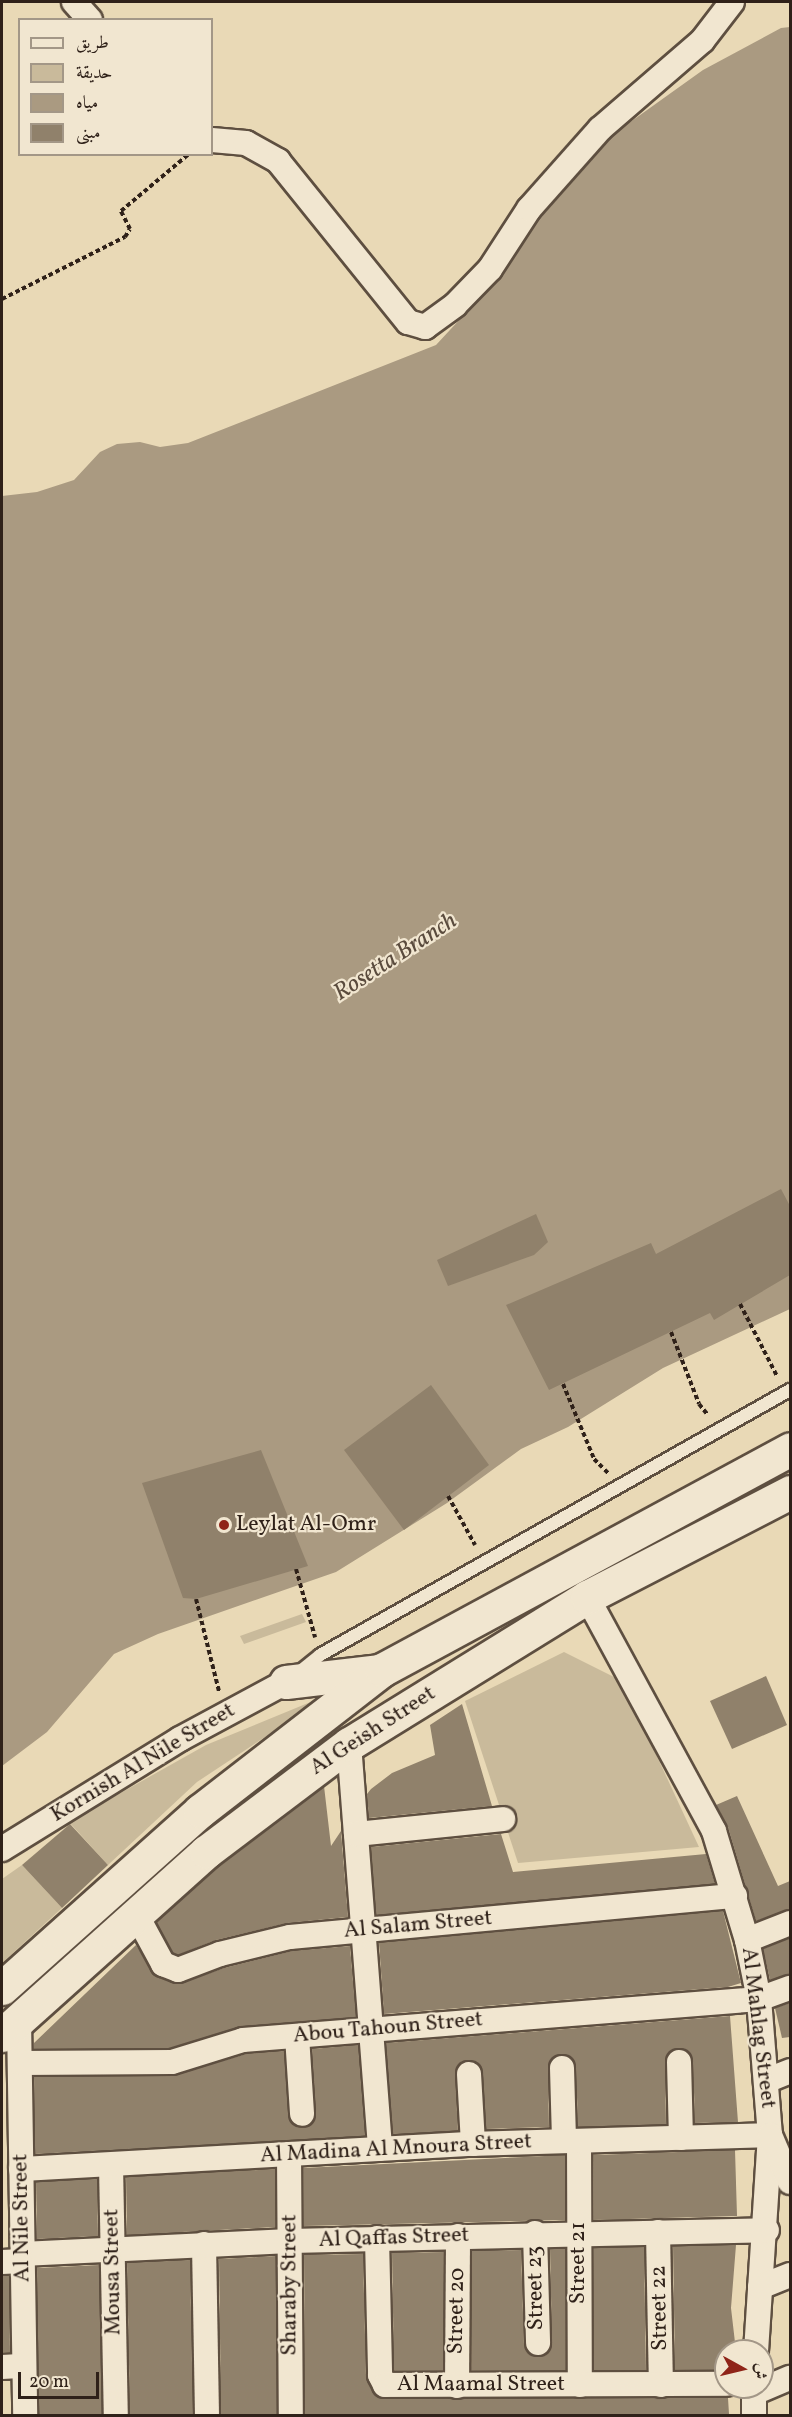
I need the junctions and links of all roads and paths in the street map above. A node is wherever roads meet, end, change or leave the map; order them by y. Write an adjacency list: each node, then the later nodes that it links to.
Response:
1 (74, 2): 3 (street)
2 (732, 2): 4 (street)
3 (88, 18)
4 (213, 140)
5 (187, 156): 6 (path)
6 (2, 299)
7 (740, 1304): 10 (path)
8 (671, 1332): 11 (path)
9 (562, 1384): 13 (path)
10 (788, 1391): 20 (lane)
11 (699, 1404)
12 (790, 1449): 21 (main road, Al Geish Street)
13 (594, 1459)
14 (790, 1492): 18 (main road, Al Geish Street)
15 (448, 1496): 16 (path)
16 (470, 1535)
17 (296, 1569): 20 (path)
18 (587, 1597): 24 (main road, Al Geish Street); 28 (street, Al Mahlag Street)
19 (196, 1599): 23 (path)
20 (320, 1655): 22 (lane)
21 (382, 1670): 22 (main road); 33 (main road, Al Geish Street)
22 (286, 1682): 23 (street, Kornish Al Nile Street)
23 (224, 1714): 27 (street, Kornish Al Nile Street)
24 (350, 1744): 26 (street); 29 (main road, Al Geish Street)
25 (503, 1820): 26 (street)
26 (356, 1833): 31 (street)
27 (2, 1849)
28 (735, 1896): 31 (street, Al Salam Street); 32 (street, Al Mahlag Street)
29 (136, 1914): 31 (street, Al Salam Street); 36 (main road, Al Geish Street)
30 (790, 1923): 32 (street)
31 (363, 1930): 37 (street)
32 (747, 1940): 35 (street, Al Mahlag Street)
33 (2, 1988)
34 (790, 1988): 35 (street, Abou Tahoun Street)
35 (759, 1999): 37 (street, Abou Tahoun Street); 43 (street, Al Mahlag Street)
36 (10, 2027): 40 (street, Al Nile Street)
37 (371, 2030): 38 (street, Abou Tahoun Street); 49 (street)
38 (297, 2036): 40 (street, Abou Tahoun Street); 44 (street)
39 (679, 2062): 46 (street)
40 (20, 2063): 52 (street, Al Nile Street)
41 (562, 2068): 47 (street, Street 21)
42 (469, 2074): 48 (street)
43 (779, 2076): 45 (street, Al Mahlag Street)
44 (302, 2114)
45 (771, 2135): 46 (street, Al Madina Al Mnoura Street); 53 (street, Al Mahlag Street)
46 (681, 2138): 47 (street, Al Madina Al Mnoura Street)
47 (571, 2141): 48 (street, Al Madina Al Mnoura Street); 57 (street, Street 21)
48 (473, 2144): 49 (street, Al Madina Al Mnoura Street)
49 (380, 2149): 50 (street, Al Madina Al Mnoura Street)
50 (289, 2154): 51 (street, Al Madina Al Mnoura Street); 60 (street, Sharaby Street)
51 (111, 2165): 52 (street, Al Madina Al Mnoura Street); 62 (street, Mousa Street)
52 (21, 2169): 63 (street, Al Nile Street)
53 (785, 2180): 54 (street, Al Mahlag Street)
54 (767, 2230): 55 (street, Al Qaffas Street); 65 (street, Al Mahlag Street)
55 (658, 2232): 57 (street, Al Qaffas Street); 72 (street, Street 22)
56 (535, 2233): 57 (street, Al Qaffas Street); 58 (street, Al Qaffas Street); 67 (street, Street 23)
57 (579, 2233): 71 (street, Street 21)
58 (458, 2236): 59 (street, Al Qaffas Street); 73 (street, Street 20)
59 (377, 2238): 60 (street, Al Qaffas Street); 73 (street, Al Maamal Street)
60 (290, 2241): 61 (street, Al Qaffas Street); 78 (street, Sharaby Street)
61 (204, 2244): 62 (street, Al Qaffas Street); 77 (street)
62 (112, 2248): 63 (street, Al Qaffas Street); 76 (street, Mousa Street)
63 (16, 2259): 68 (street, Al Nile Street)
64 (790, 2275): 65 (street)
65 (760, 2287): 66 (street, Al Mahlag Street)
66 (757, 2339)
67 (537, 2343)
68 (13, 2366): 75 (street, Al Nile Street)
69 (790, 2378): 74 (street)
70 (714, 2384): 72 (street, Al Maamal Street)
71 (580, 2385): 72 (street, Al Maamal Street); 73 (street, Al Maamal Street)
72 (662, 2385)
73 (457, 2386)
74 (774, 2387)
75 (25, 2415)
76 (116, 2415)
77 (207, 2415)
78 (291, 2415)

